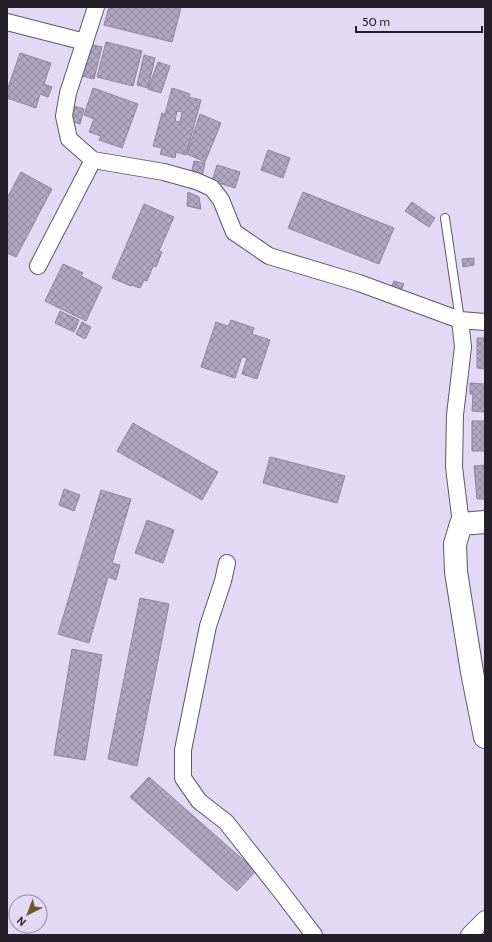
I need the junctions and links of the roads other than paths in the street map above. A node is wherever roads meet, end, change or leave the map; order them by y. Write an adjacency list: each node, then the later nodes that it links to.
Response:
1 (96, 7): 3 (street)
2 (7, 22): 3 (street)
3 (85, 42): 4 (street)
4 (93, 160): 6 (street); 7 (street)
5 (445, 218): 7 (lane)
6 (38, 266)
7 (460, 320): 8 (street); 10 (street)
8 (485, 322)
9 (485, 522): 10 (street)
10 (461, 524): 12 (street)
11 (227, 563): 14 (street)
12 (485, 736)
13 (485, 919): 15 (street)
14 (314, 935)
15 (469, 935)

